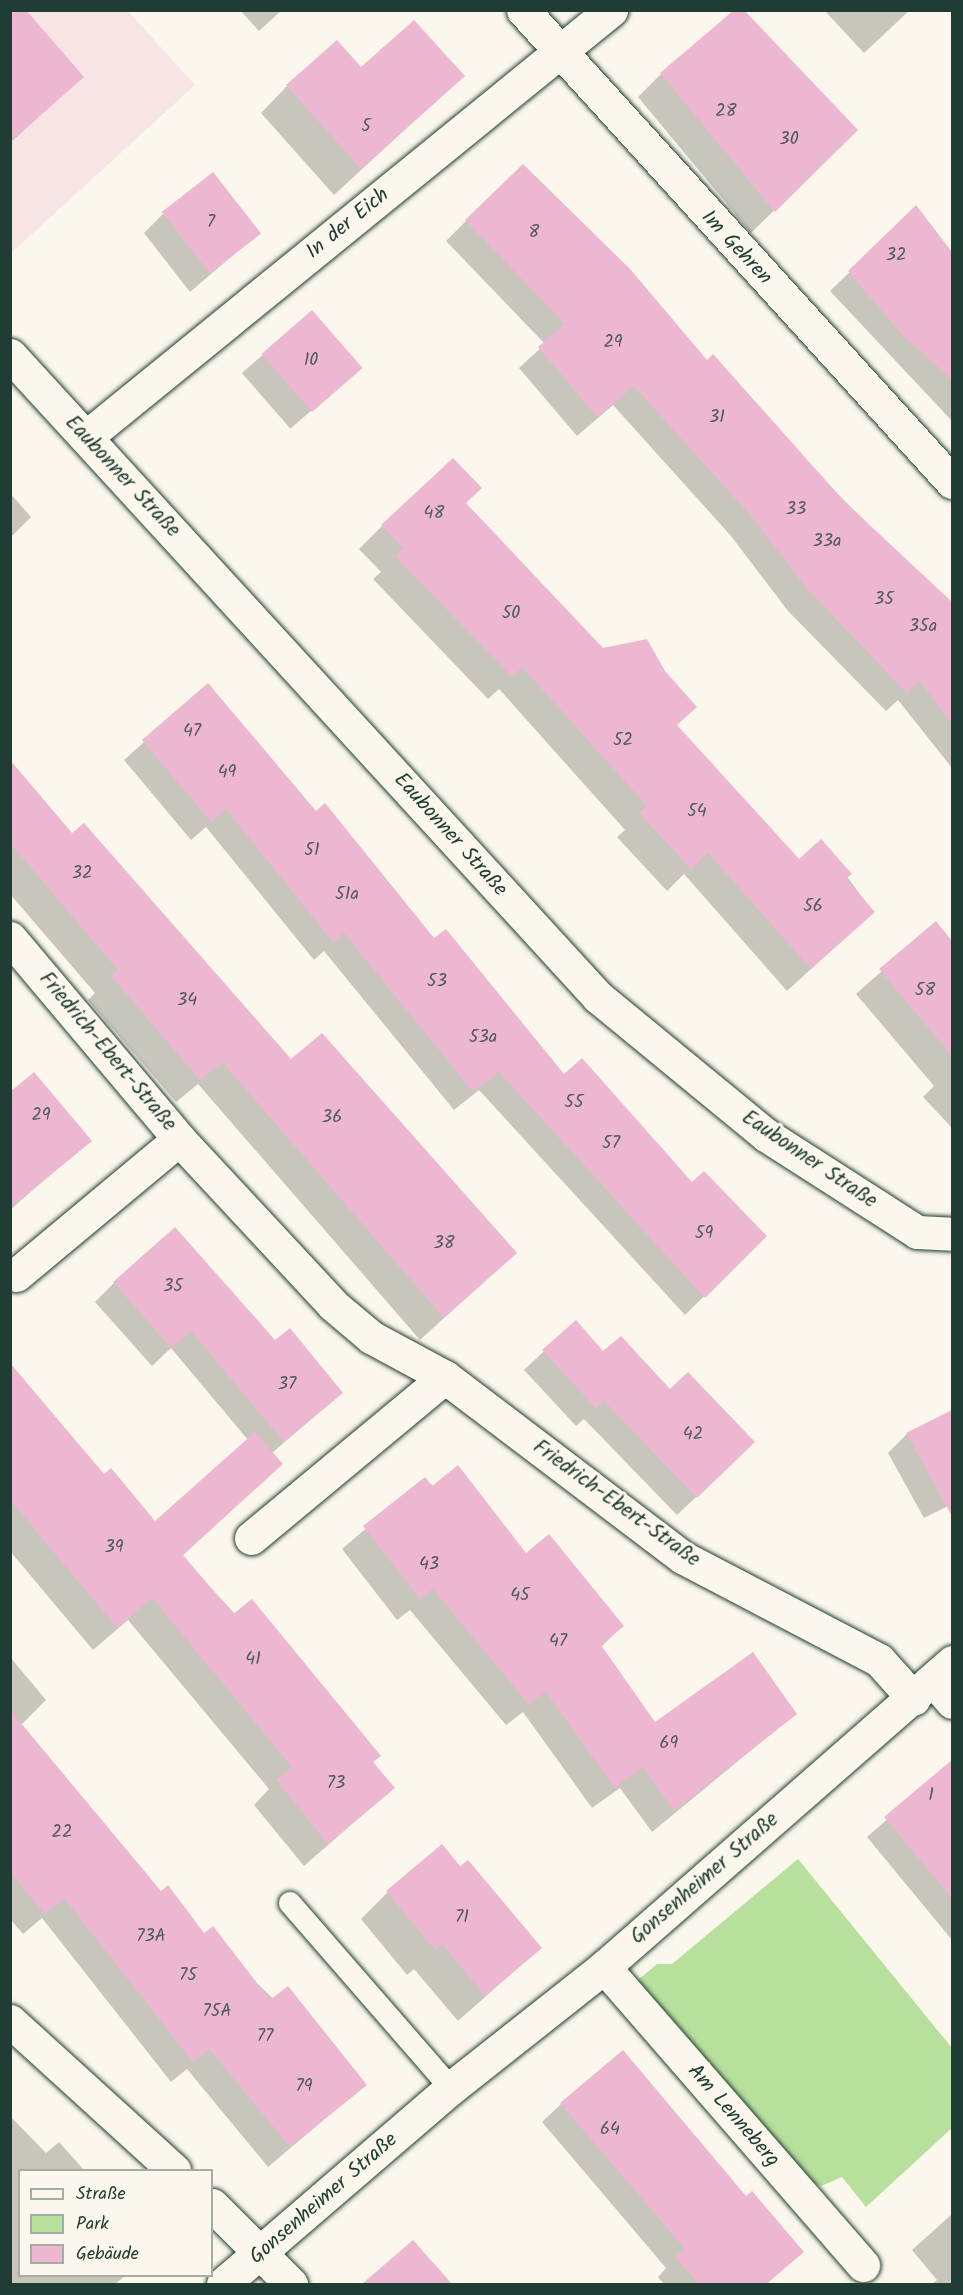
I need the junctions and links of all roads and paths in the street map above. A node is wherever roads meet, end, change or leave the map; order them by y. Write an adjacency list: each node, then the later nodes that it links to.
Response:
1 (523, 10): 3 (street, Im Gehren)
2 (611, 10): 3 (street, In der Eich)
3 (563, 51): 5 (street, In der Eich); 6 (street, Im Gehren)
4 (10, 355): 5 (street, Eaubonner Straße)
5 (86, 437): 9 (street, Eaubonner Straße)
6 (952, 482)
7 (10, 938): 8 (street, Friedrich-Ebert-Straße)
8 (179, 1139): 10 (street, Friedrich-Ebert-Straße); 11 (street, Friedrich-Ebert-Straße)
9 (952, 1234)
10 (16, 1275)
11 (445, 1377): 12 (street); 13 (street, Friedrich-Ebert-Straße)
12 (251, 1538)
13 (938, 1686): 15 (street, Gonsenheimer Straße)
14 (290, 1903): 17 (lane)
15 (604, 1967): 17 (street, Gonsenheimer Straße); 21 (street, Am Lenneberg)
16 (10, 2021): 18 (street)
17 (451, 2088): 20 (street, Gonsenheimer Straße)
18 (173, 2169)
19 (213, 2206): 20 (street)
20 (263, 2252): 22 (street, Gonsenheimer Straße); 23 (street)
21 (863, 2265)
22 (223, 2284)
23 (291, 2284)

